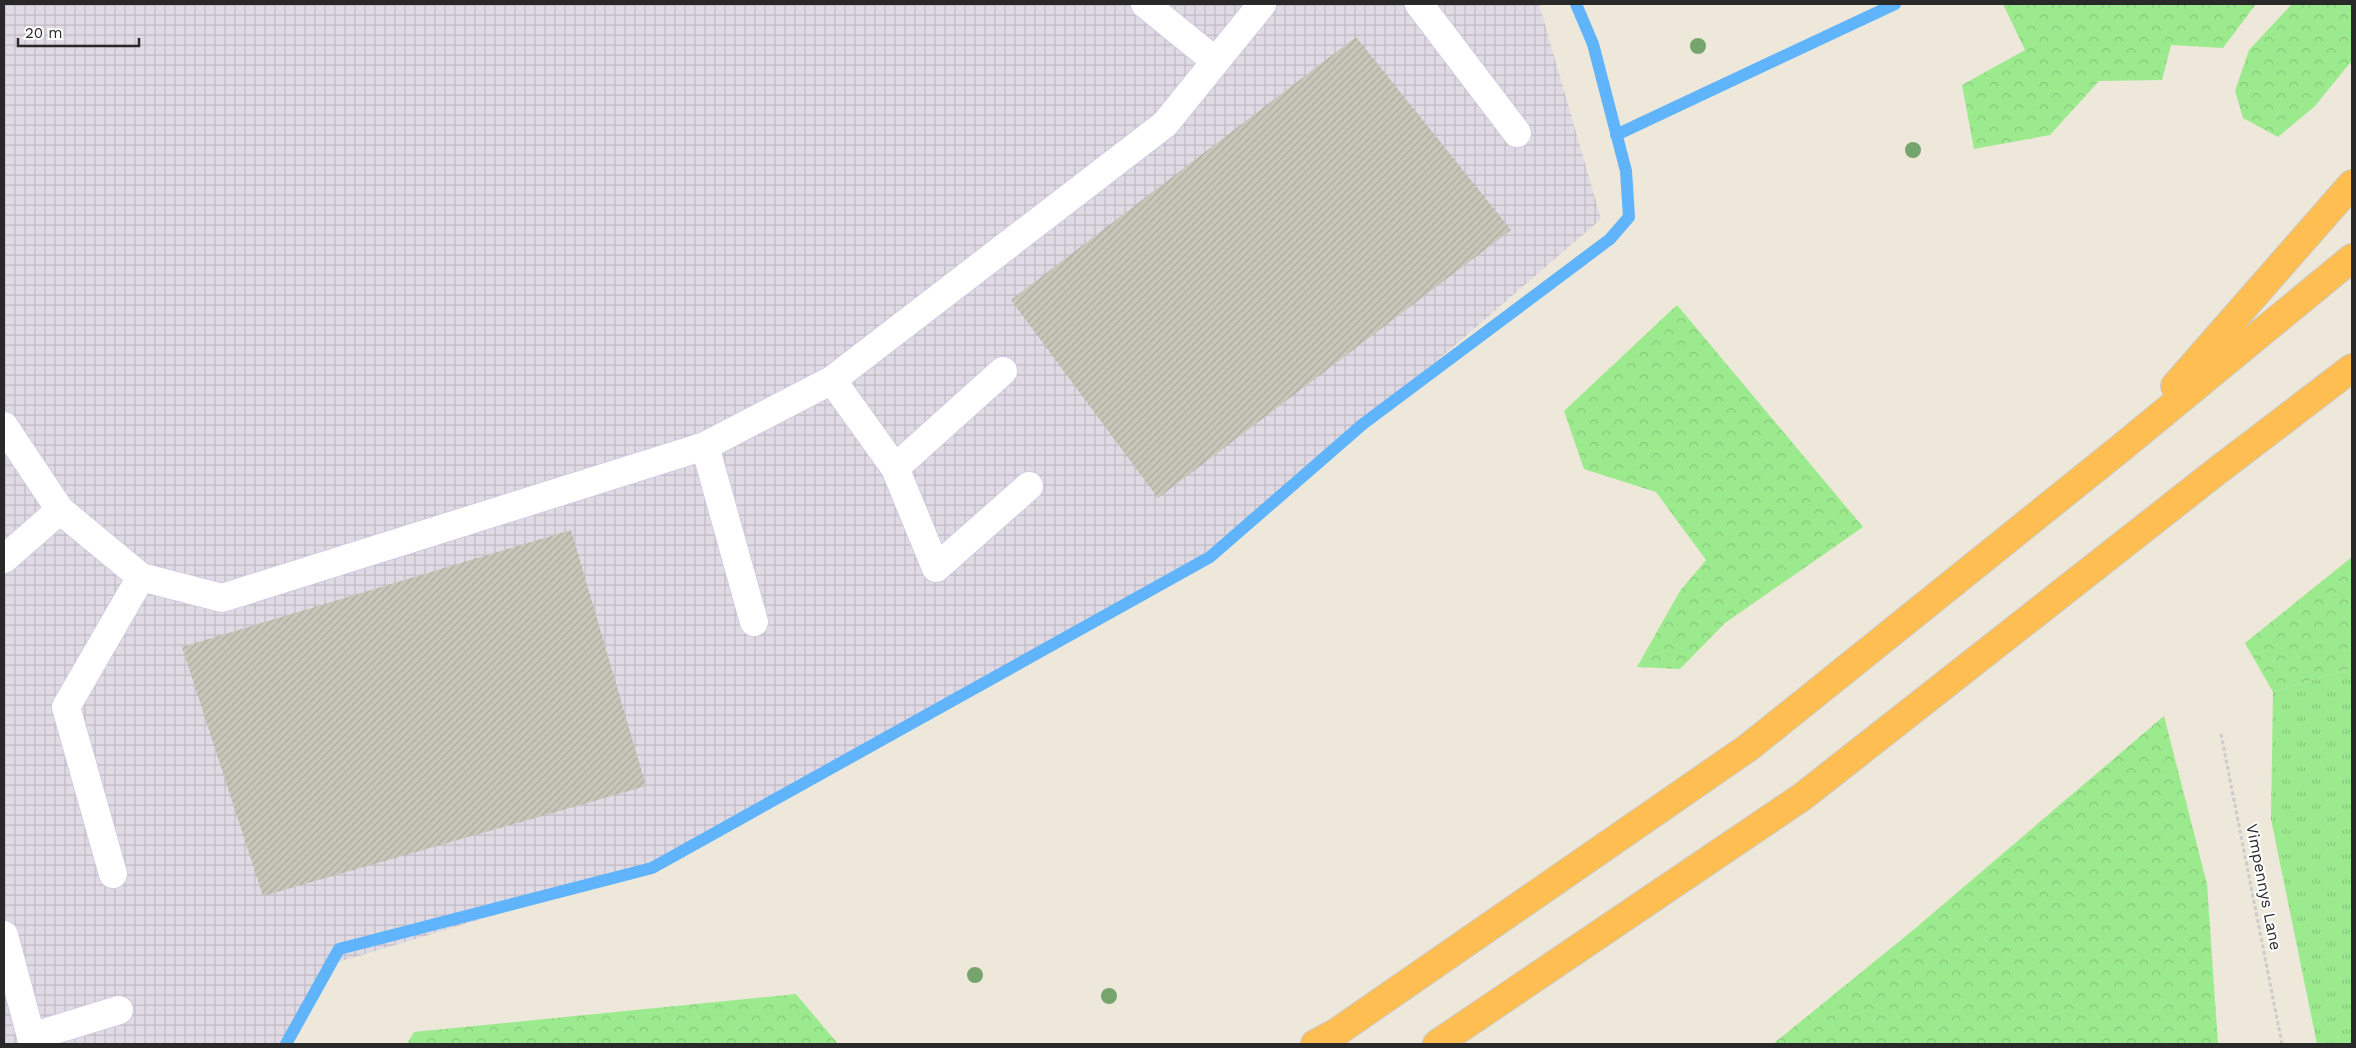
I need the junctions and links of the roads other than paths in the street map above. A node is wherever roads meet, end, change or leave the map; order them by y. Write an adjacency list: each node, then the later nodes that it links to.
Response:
1 (1145, 4): 4 (lane)
2 (1262, 4): 4 (lane)
3 (1419, 4): 5 (lane)
4 (1214, 60): 10 (lane)
5 (1517, 133)
6 (2352, 184): 13 (highway)
7 (2352, 258): 13 (highway)
8 (2352, 368): 25 (highway)
9 (1003, 371): 14 (lane)
10 (832, 380): 12 (lane); 14 (lane)
11 (4, 426): 16 (lane)
12 (705, 446): 18 (lane); 19 (lane)
13 (2121, 448): 24 (highway)
14 (895, 468): 15 (lane)
15 (1029, 486)
16 (60, 510): 17 (lane); 18 (lane)
17 (4, 559)
18 (141, 577): 20 (lane)
19 (754, 622)
20 (113, 874)
21 (4, 935): 23 (lane)
22 (119, 1010): 23 (lane)
23 (32, 1041)
24 (1315, 1044)
25 (1437, 1044)

